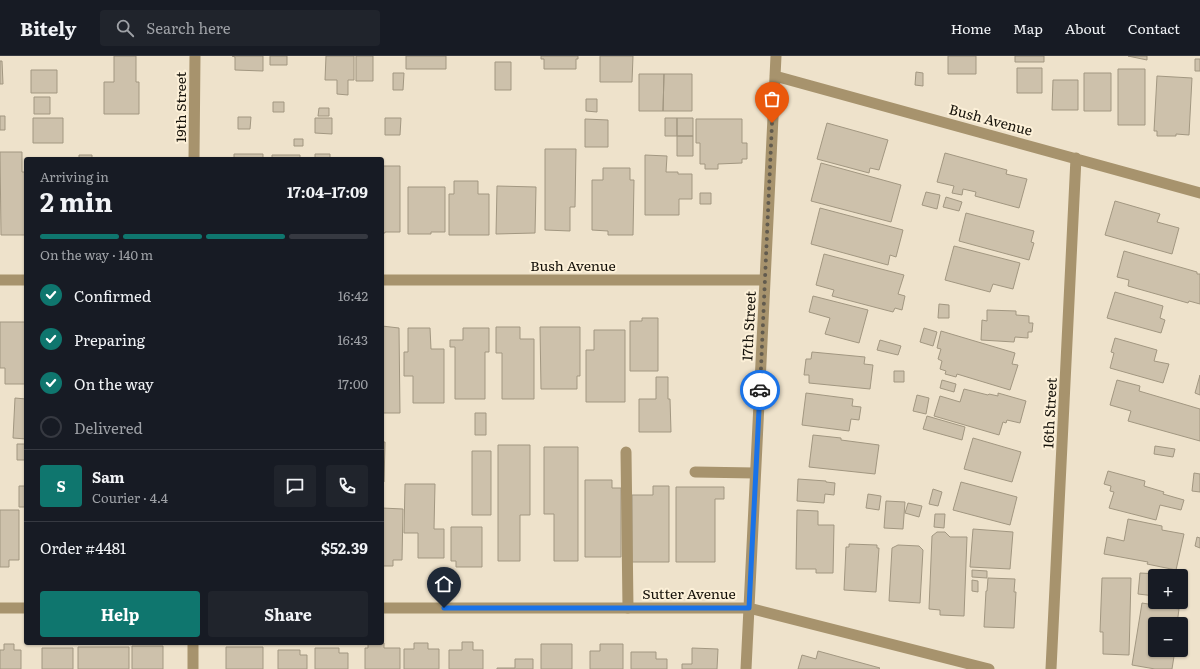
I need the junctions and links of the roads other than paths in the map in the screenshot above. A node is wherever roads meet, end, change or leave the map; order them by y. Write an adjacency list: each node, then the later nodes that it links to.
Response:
1 (195, 56): 4 (street, 19th Street)
2 (776, 56): 3 (street, 17th Street)
3 (775, 76): 5 (street, Bush Avenue); 10 (street, 17th Street)
4 (194, 157)
5 (1076, 158): 6 (street, Bush Avenue); 23 (street, 16th Street)
6 (1200, 193)
7 (0, 280): 8 (street)
8 (24, 280)
9 (384, 280): 10 (street, Bush Avenue)
10 (765, 280): 13 (street, 17th Street)
11 (626, 452): 17 (street)
12 (695, 472): 13 (street)
13 (756, 473): 18 (street, 17th Street)
14 (0, 608): 15 (street)
15 (24, 608)
16 (384, 608): 17 (street, Sutter Avenue)
17 (628, 608): 18 (street, Sutter Avenue)
18 (749, 608): 21 (street, 17th Street); 22 (street, Sutter Avenue)
19 (194, 645): 20 (street)
20 (193, 669)
21 (746, 669)
22 (989, 669)
23 (1051, 669)

